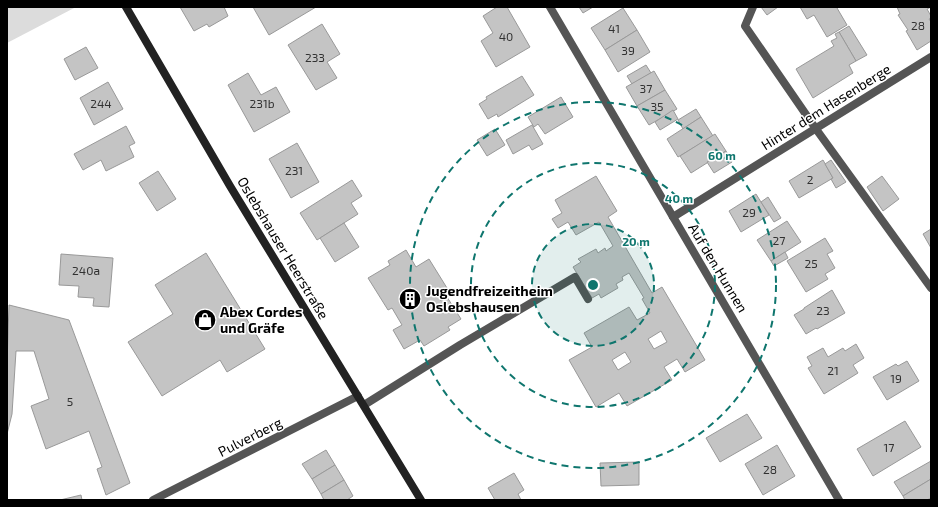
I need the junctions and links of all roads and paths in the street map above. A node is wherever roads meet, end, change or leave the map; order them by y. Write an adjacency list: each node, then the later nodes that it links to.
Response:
1 (126, 7): 9 (main road, Oslebshauser Heerstraße)
2 (550, 7): 6 (street, Auf den Hunnen)
3 (752, 7): 5 (street)
4 (931, 57): 5 (street, Hinter dem Hasenberge)
5 (816, 129): 6 (street, Hinter dem Hasenberge); 7 (street)
6 (673, 217): 13 (street, Auf den Hunnen)
7 (931, 288)
8 (588, 299): 10 (street)
9 (358, 396): 10 (main road, Oslebshauser Heerstraße); 11 (street, Pulverberg)
10 (364, 405): 12 (main road, Oslebshauser Heerstraße)
11 (153, 500)
12 (421, 500)
13 (839, 500)

